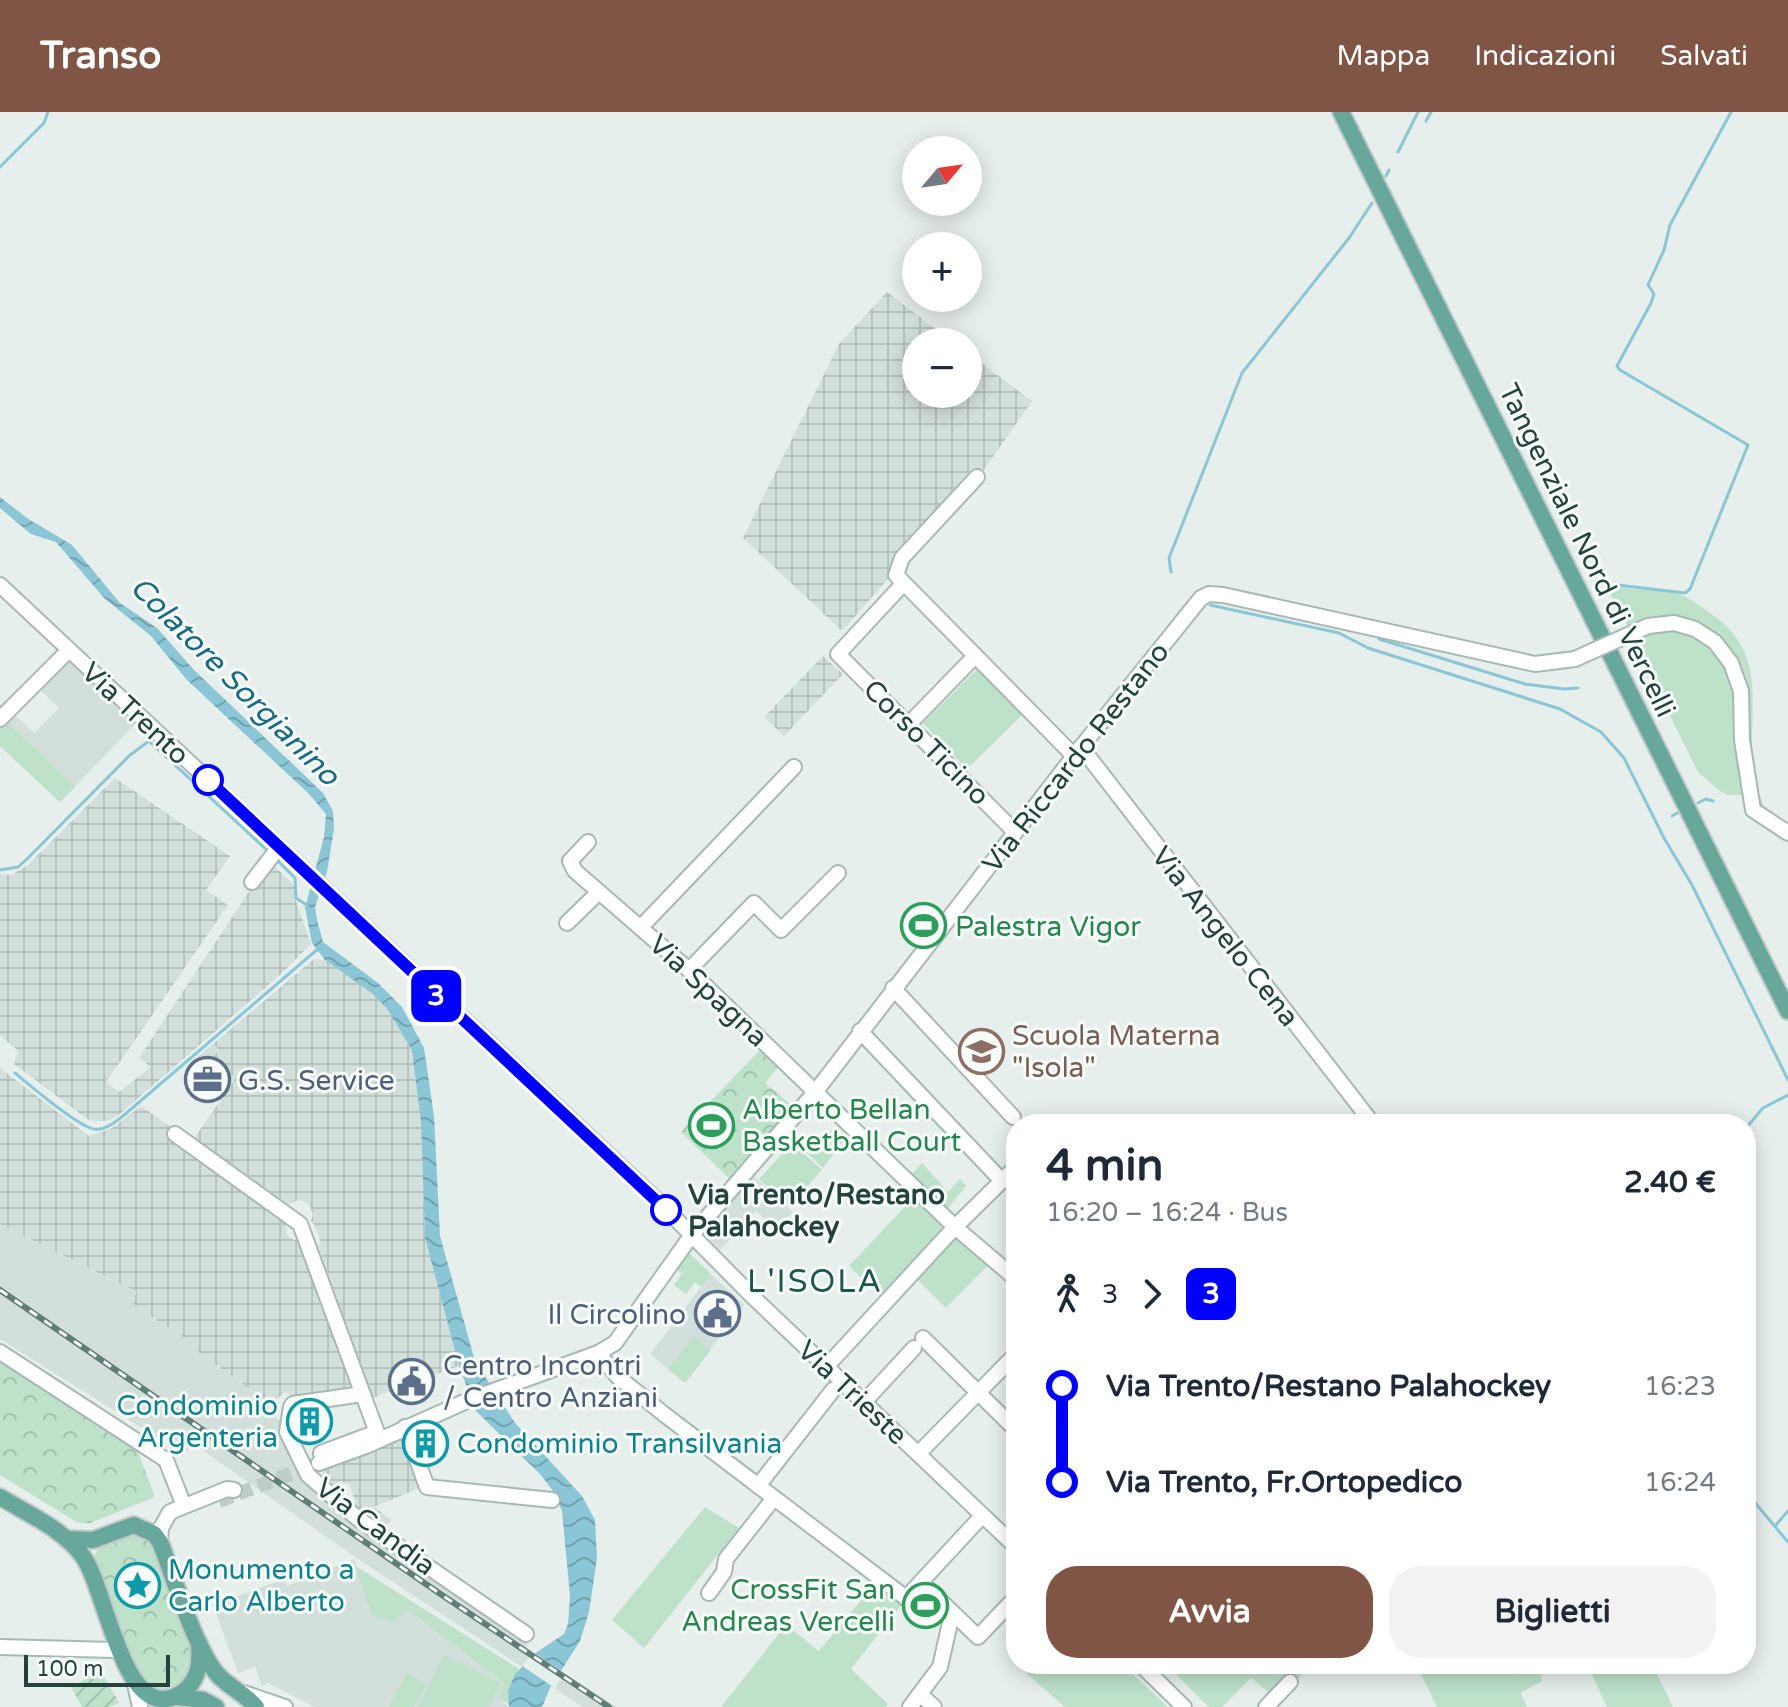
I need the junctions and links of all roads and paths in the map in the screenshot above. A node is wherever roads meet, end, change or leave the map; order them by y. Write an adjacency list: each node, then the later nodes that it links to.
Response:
1 (1341, 112): 22 (main road, Tangenziale Nord di Vercelli)
2 (977, 477): 3 (street)
3 (903, 584): 6 (street, Via Angelo Cena); 8 (street, Corso Ticino)
4 (0, 585): 5 (street, Via Trento)
5 (69, 650): 7 (street); 14 (street, Via Trento)
6 (975, 656): 8 (street); 9 (street, Via Angelo Cena)
7 (0, 719)
8 (909, 724): 11 (street, Corso Ticino)
9 (1078, 752): 11 (street, Via Riccardo Restano); 12 (street, Via Riccardo Restano, bridge); 26 (street, Via Angelo Cena)
10 (794, 767): 19 (street)
11 (1015, 832): 21 (street, Via Riccardo Restano)
12 (1788, 833)
13 (588, 842): 17 (street, Via Spagna)
14 (273, 853): 16 (street); 31 (street, Via Trento)
15 (838, 873): 20 (street)
16 (252, 882)
17 (599, 892): 18 (street); 19 (street, Via Spagna)
18 (567, 923)
19 (641, 927): 20 (street, Via Spagna)
20 (689, 970): 24 (street, Via Spagna)
21 (893, 988): 23 (street, Via Riccardo Restano); 25 (street)
22 (1788, 1011)
23 (860, 1031): 24 (street, Via Riccardo Restano); 29 (street)
24 (816, 1091): 30 (street, Via Spagna); 31 (street, Via Riccardo Restano)
25 (1010, 1114)
26 (1365, 1114)
27 (175, 1134): 39 (street)
28 (1006, 1177): 29 (street)
29 (1002, 1181): 30 (street)
30 (955, 1227): 32 (street, Via Spagna); 36 (street)
31 (691, 1236): 34 (street, Via Riccardo Restano); 36 (street, Via Trieste)
32 (1006, 1268)
33 (0, 1352): 53 (street)
34 (598, 1353): 42 (street, Via Riccardo Restano); 47 (street)
35 (1006, 1365): 38 (street)
36 (826, 1367): 40 (street, Via Trieste)
37 (833, 1390): 47 (street)
38 (979, 1393): 40 (street); 41 (street); 44 (street)
39 (363, 1394): 43 (street); 45 (street, Via Candia)
40 (864, 1402): 44 (street, Via Trieste)
41 (1006, 1420)
42 (405, 1427): 43 (street, Via Riccardo Restano); 51 (street)
43 (378, 1438): 45 (street, Via Riccardo Restano); 46 (street, Via Riccardo Restano)
44 (918, 1454): 54 (street, Via Trieste)
45 (301, 1461): 66 (street, Via Candia)
46 (319, 1463)
47 (758, 1486): 50 (street)
48 (234, 1490): 53 (street)
49 (0, 1497): 59 (main road)
50 (774, 1498): 62 (street); 63 (street)
51 (552, 1500)
52 (219, 1501): 55 (street)
53 (184, 1506): 55 (street)
54 (982, 1516): 58 (street, Via Trieste); 62 (street)
55 (165, 1522): 56 (street); 60 (street)
56 (140, 1525): 57 (main road); 60 (main road)
57 (99, 1538): 59 (main road); 61 (main road)
58 (1006, 1538)
59 (67, 1539): 61 (main road)
60 (160, 1542): 67 (main road)
61 (90, 1569): 69 (main road)
62 (922, 1583): 65 (street)
63 (709, 1593)
64 (1006, 1608): 65 (street)
65 (952, 1614): 74 (street)
66 (526, 1634)
67 (199, 1643): 73 (main road); 75 (main road)
68 (0, 1647): 69 (street)
69 (119, 1648): 72 (main road)
70 (1150, 1674): 82 (street)
71 (1290, 1682): 83 (street)
72 (135, 1684): 75 (main road); 76 (street)
73 (238, 1691): 78 (main road); 79 (street)
74 (920, 1694): 80 (street); 81 (street)
75 (172, 1702): 77 (main road)
76 (140, 1707)
77 (216, 1707)
78 (256, 1707)
79 (285, 1707)
80 (910, 1707)
81 (934, 1707)
82 (1184, 1707)
83 (1266, 1707)

